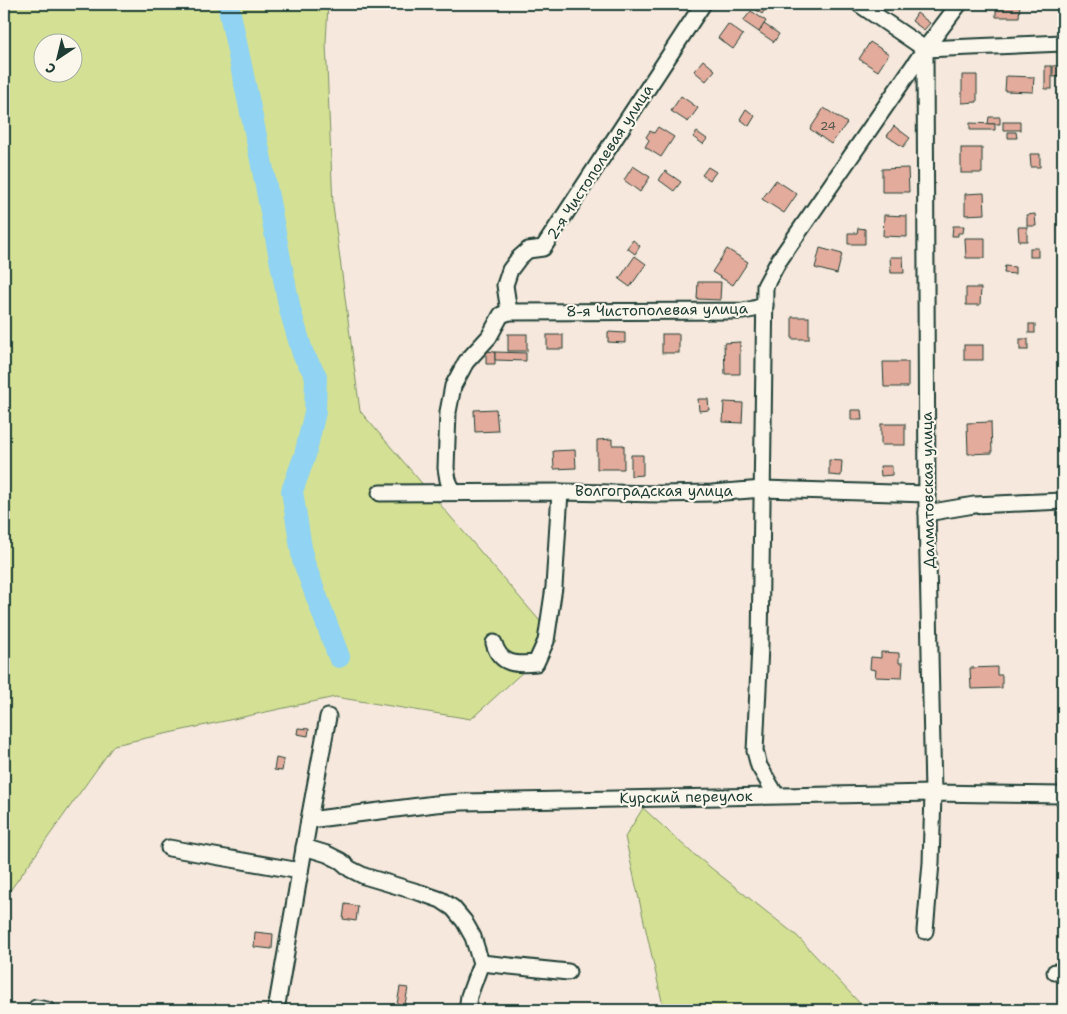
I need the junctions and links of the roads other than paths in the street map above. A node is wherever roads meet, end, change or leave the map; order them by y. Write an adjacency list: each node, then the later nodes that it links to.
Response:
1 (703, 4): 7 (street, 2-я Чистополевая улица)
2 (859, 4): 5 (street)
3 (959, 4): 5 (street, 8-я Чистополевая улица)
4 (1063, 43): 5 (street)
5 (926, 49): 6 (street, 8-я Чистополевая улица); 12 (street, Далматовская улица)
6 (765, 304): 7 (street, 8-я Чистополевая улица); 8 (street)
7 (509, 312): 9 (street)
8 (762, 490): 10 (street, Волгоградская улица); 12 (street, Волгоградская улица); 18 (street)
9 (454, 492): 10 (street, Волгоградская улица); 11 (street, Волгоградская улица)
10 (560, 492): 15 (street)
11 (380, 493)
12 (927, 494): 14 (street, Далматовская улица)
13 (1063, 500): 14 (street)
14 (927, 513): 17 (street, Далматовская улица)
15 (494, 643)
16 (328, 717): 20 (street)
17 (933, 792): 18 (street, Курский переулок); 19 (street, Курский переулок); 24 (street, Далматовская улица)
18 (776, 795): 20 (street, Курский переулок)
19 (1063, 795)
20 (309, 820): 21 (street)
21 (304, 847): 23 (street); 25 (street)
22 (169, 848): 23 (street)
23 (300, 871): 27 (street)
24 (925, 931)
25 (481, 963): 26 (street); 28 (street)
26 (568, 972)
27 (276, 1010)
28 (467, 1010)

